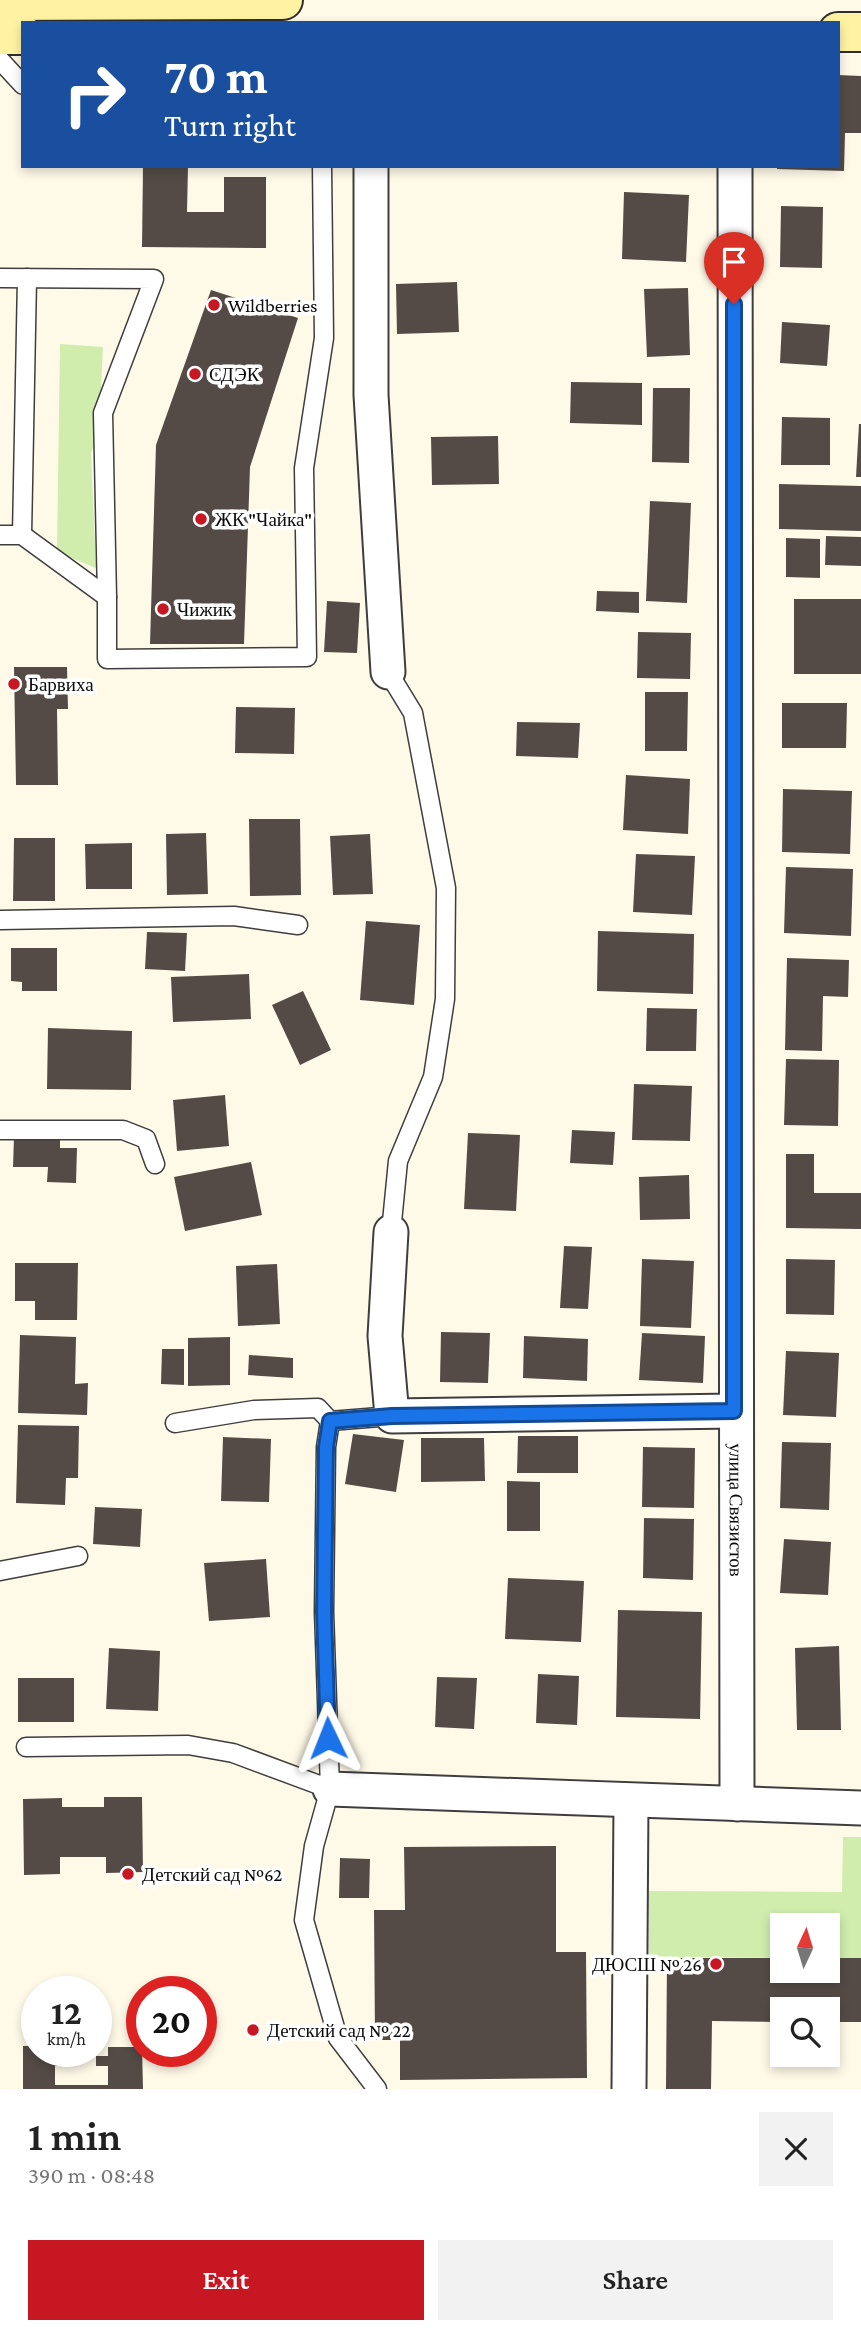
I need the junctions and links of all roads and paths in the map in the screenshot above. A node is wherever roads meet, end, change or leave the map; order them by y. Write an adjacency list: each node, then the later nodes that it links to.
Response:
1 (283, 0): 2 (main road)
2 (0, 1)
3 (840, 32): 4 (main road)
4 (861, 32)
5 (21, 34): 6 (main road)
6 (0, 35)
7 (0, 60): 8 (lane)
8 (21, 83)
9 (322, 168): 16 (lane)
10 (371, 168): 17 (street)
11 (734, 168): 23 (street, улица Связистов)
12 (0, 278): 13 (lane)
13 (27, 278): 15 (lane); 16 (lane)
14 (0, 535): 15 (lane)
15 (22, 535): 16 (lane)
16 (107, 597)
17 (388, 672): 22 (lane)
18 (0, 920): 19 (lane)
19 (298, 925)
20 (0, 1130): 21 (lane)
21 (155, 1164)
22 (390, 1232): 24 (street)
23 (734, 1411): 24 (street); 32 (street, улица Связистов)
24 (392, 1416): 25 (lane)
25 (330, 1421): 26 (lane); 30 (lane)
26 (175, 1423)
27 (78, 1556): 28 (lane)
28 (0, 1570)
29 (26, 1747): 30 (lane)
30 (330, 1789): 31 (street); 34 (lane)
31 (631, 1801): 32 (street); 35 (street)
32 (737, 1804): 33 (street)
33 (861, 1808)
34 (377, 2089)
35 (629, 2089)

